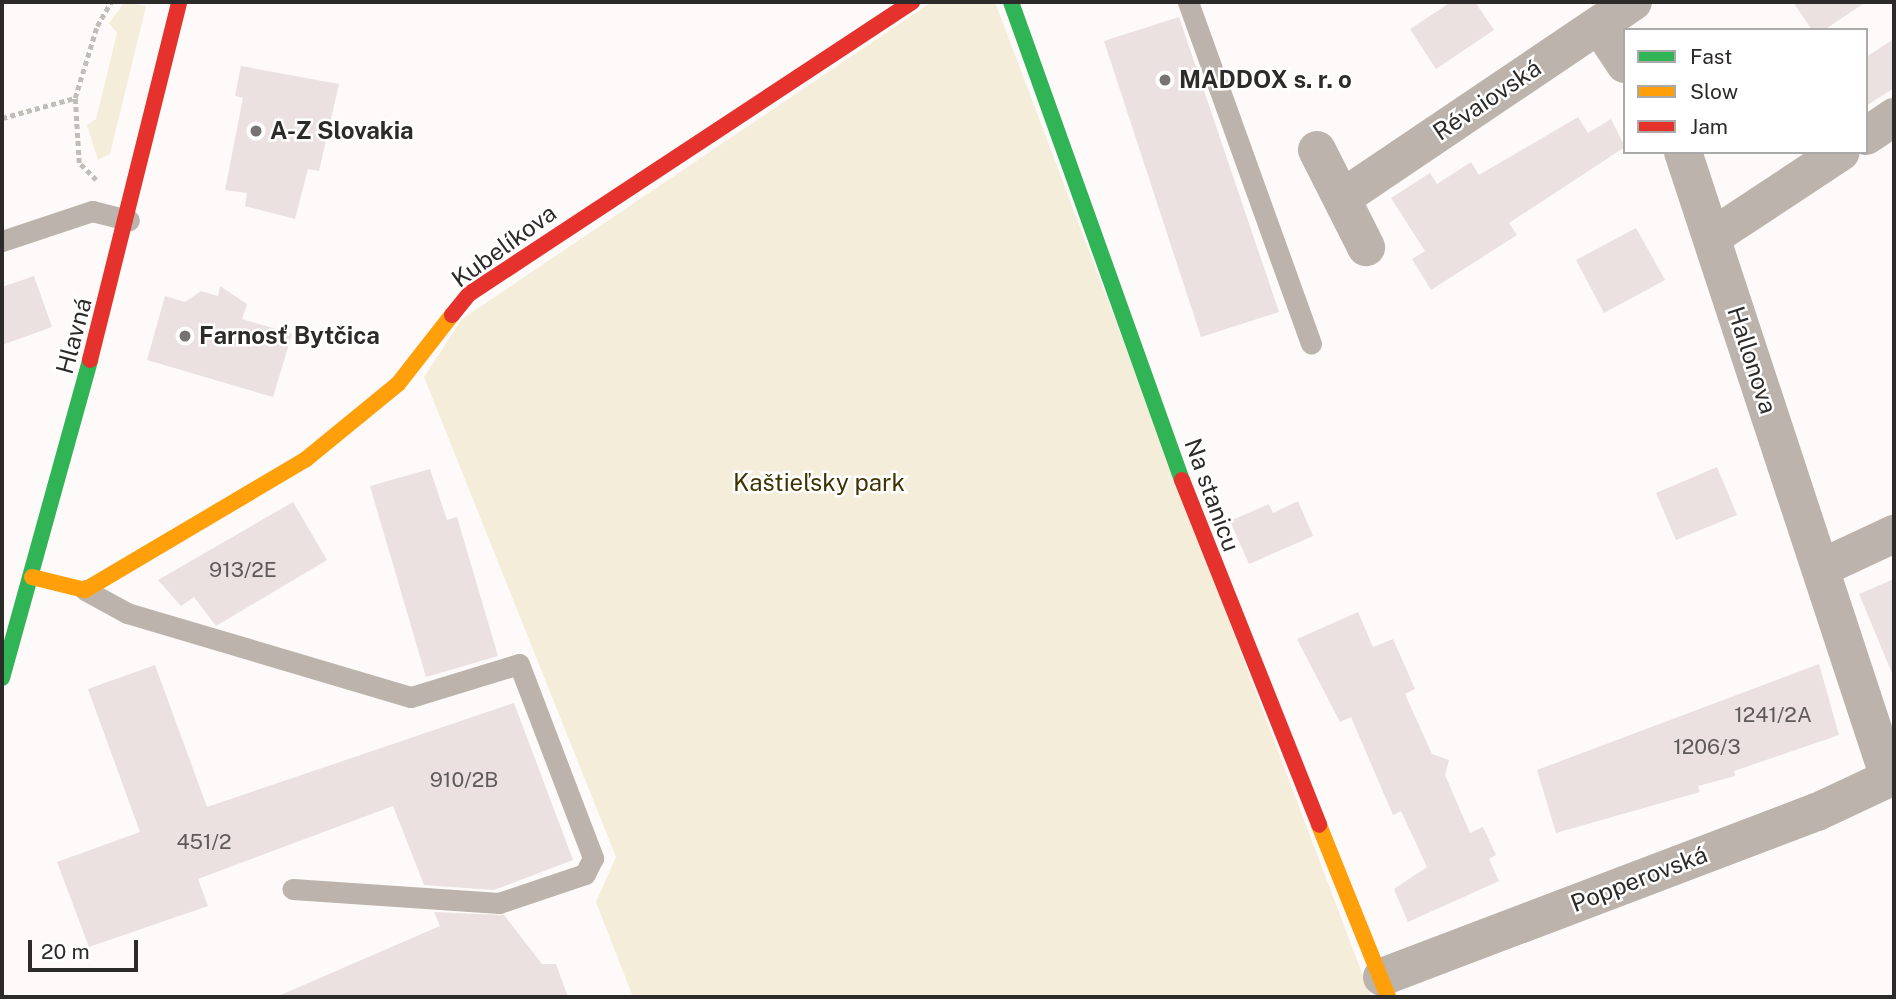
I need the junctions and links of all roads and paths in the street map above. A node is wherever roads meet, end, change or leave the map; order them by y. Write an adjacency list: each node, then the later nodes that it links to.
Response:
1 (111, 2): 9 (path)
2 (179, 2): 18 (street, Hlavná)
3 (912, 2): 26 (street, Kubelíkova)
4 (1011, 2): 30 (street, Na stanicu)
5 (1188, 2): 22 (lane)
6 (1633, 2): 7 (street, Révaiovská)
7 (1598, 25): 8 (street); 17 (street, Révaiovská)
8 (1623, 61)
9 (75, 97): 11 (path); 16 (path)
10 (1894, 117): 12 (street)
11 (2, 118)
12 (1868, 135)
13 (1317, 150): 17 (street)
14 (1684, 154): 19 (street, Hallonova)
15 (1838, 154): 19 (street)
16 (101, 181)
17 (1342, 198): 21 (street)
18 (130, 220): 20 (lane); 25 (street, Hlavná)
19 (1712, 237): 24 (street, Hallonova)
20 (2, 241)
21 (1366, 247)
22 (1311, 343)
23 (1894, 534): 24 (street)
24 (1821, 568): 28 (street, Hallonova)
25 (32, 577): 26 (street); 27 (street, Hlavná)
26 (85, 590): 29 (lane)
27 (2, 678)
28 (1891, 777): 30 (street, Popperovská)
29 (292, 890)
30 (1385, 987)

